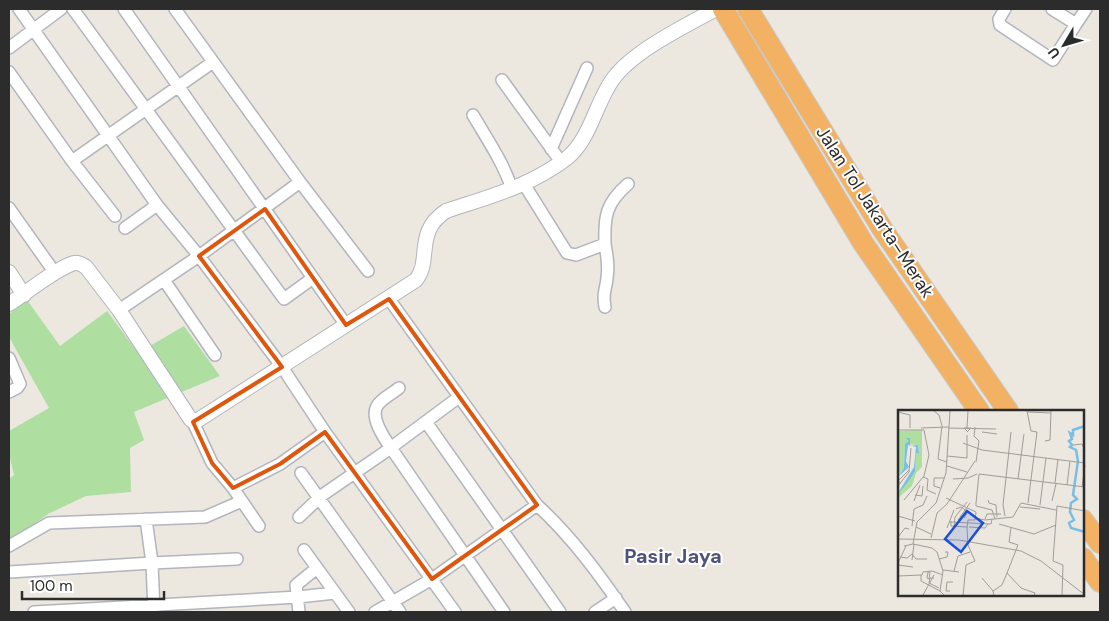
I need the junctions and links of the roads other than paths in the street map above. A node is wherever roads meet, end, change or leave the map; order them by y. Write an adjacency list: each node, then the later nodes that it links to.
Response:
1 (19, 9): 13 (street)
2 (61, 9): 13 (street)
3 (73, 9): 20 (street)
4 (124, 9): 19 (street)
5 (175, 9): 15 (street)
6 (716, 9): 25 (street)
7 (723, 9): 54 (highway, Jalan Tol Jakarta–Merak)
8 (748, 9): 55 (highway, Jalan Tol Jakarta–Merak)
9 (1005, 9): 12 (street)
10 (1052, 9): 12 (street)
11 (1086, 9): 12 (street)
12 (1076, 24)
13 (34, 30): 14 (street); 22 (street)
14 (9, 48)
15 (213, 62): 19 (street); 26 (street)
16 (587, 68): 23 (street)
17 (9, 72): 24 (street)
18 (502, 80): 23 (street)
19 (178, 86): 20 (street); 31 (street)
20 (146, 110): 22 (street); 34 (street)
21 (473, 115): 28 (street)
22 (108, 136): 24 (street); 29 (street)
23 (551, 149): 25 (street)
24 (72, 161): 32 (street)
25 (560, 162): 28 (street)
26 (300, 182): 31 (street); 37 (street)
27 (628, 184): 35 (street)
28 (518, 186): 35 (street); 43 (street)
29 (157, 205): 33 (street); 36 (street)
30 (9, 208): 39 (street)
31 (265, 209): 34 (street); 40 (street)
32 (115, 216)
33 (125, 228)
34 (233, 230): 36 (street); 40 (street)
35 (605, 244): 45 (street)
36 (199, 256): 41 (street); 50 (street)
37 (368, 271)
38 (9, 272): 42 (street)
39 (55, 274): 42 (street); 46 (street)
40 (313, 278): 47 (street)
41 (164, 280): 46 (street); 48 (street)
42 (24, 295): 44 (street)
43 (389, 299): 47 (street); 53 (street)
44 (9, 304)
45 (605, 306)
46 (120, 310): 56 (street)
47 (346, 325): 50 (street)
48 (214, 355)
49 (9, 358): 52 (street)
50 (282, 367): 56 (street); 58 (street)
51 (399, 388): 59 (street)
52 (9, 392)
53 (459, 397): 57 (street); 65 (street)
54 (978, 410)
55 (1007, 410)
56 (193, 422): 62 (street)
57 (426, 422): 59 (street); 70 (street)
58 (325, 432): 60 (street); 62 (street)
59 (390, 448): 60 (street); 74 (street)
60 (354, 472): 63 (street); 80 (street)
61 (300, 473): 63 (street)
62 (233, 488): 64 (street)
63 (320, 498): 66 (street); 85 (street)
64 (242, 501): 67 (street); 69 (street)
65 (536, 505): 70 (street); 84 (street)
66 (298, 517)
67 (146, 519): 71 (street); 77 (street)
68 (1084, 521): 72 (highway)
69 (259, 526)
70 (502, 529): 74 (street); 93 (street)
71 (10, 543)
72 (1100, 543)
73 (304, 550): 78 (street)
74 (466, 557): 80 (street); 92 (street)
75 (1084, 559): 81 (highway)
76 (237, 560): 77 (street)
77 (152, 563): 79 (street); 86 (street)
78 (318, 568): 82 (street); 83 (street)
79 (9, 572)
80 (432, 579): 85 (street); 91 (street)
81 (1100, 582)
82 (335, 593): 83 (street); 89 (street)
83 (298, 598): 86 (street); 88 (street)
84 (616, 598): 94 (street); 95 (street)
85 (397, 607): 90 (street)
86 (154, 608): 87 (street)
87 (34, 612)
88 (299, 612)
89 (349, 612)
90 (376, 612)
91 (455, 612)
92 (504, 612)
93 (560, 612)
94 (595, 612)
95 (625, 612)

